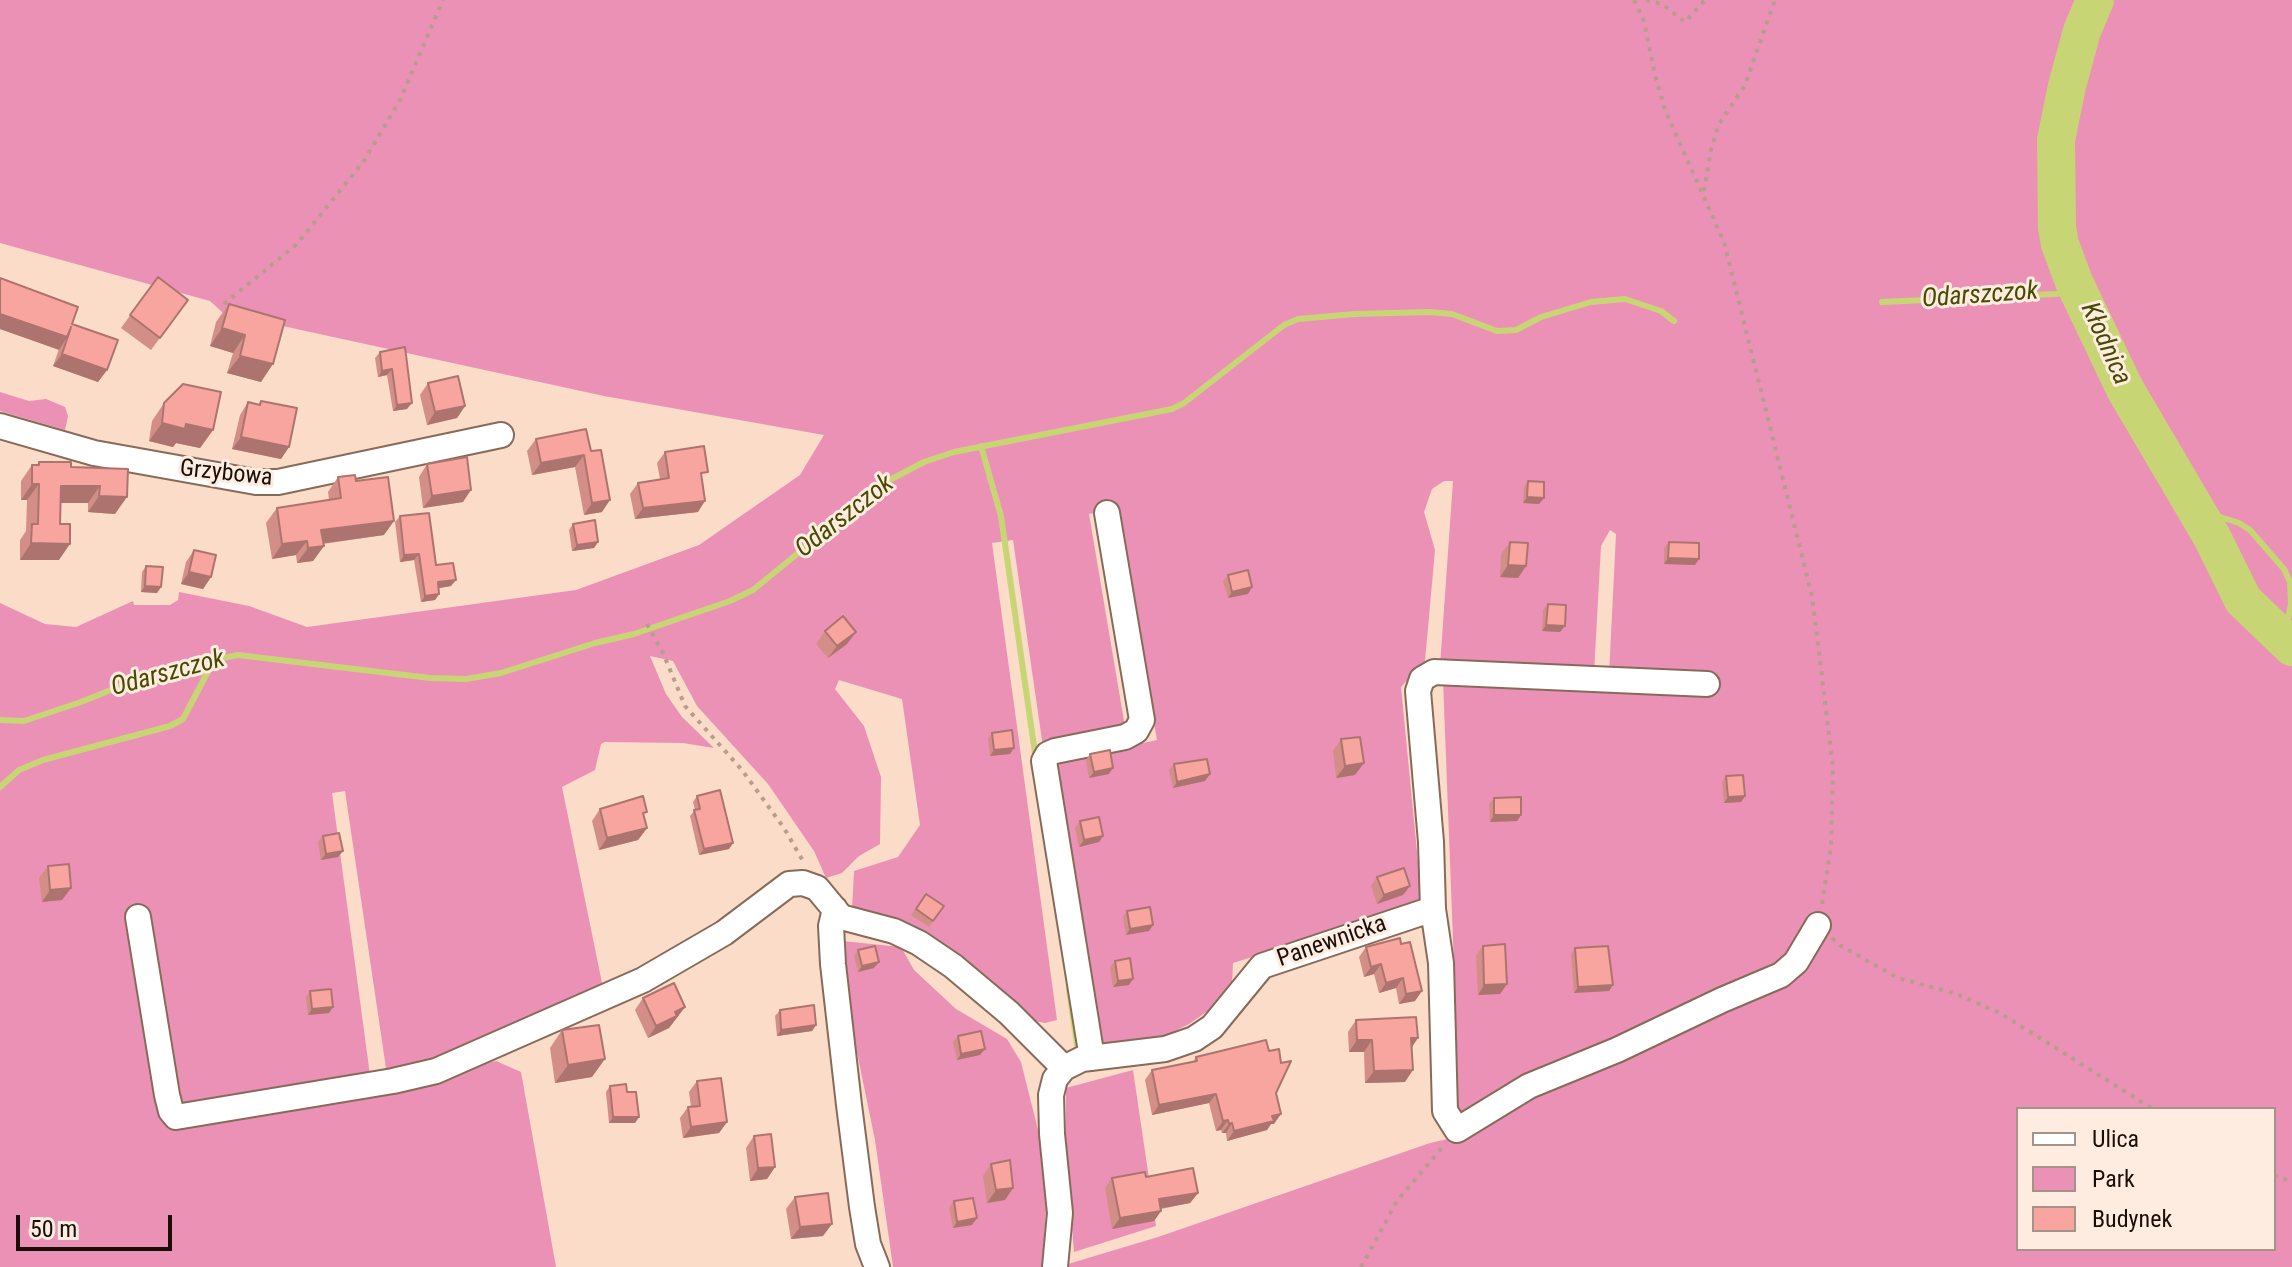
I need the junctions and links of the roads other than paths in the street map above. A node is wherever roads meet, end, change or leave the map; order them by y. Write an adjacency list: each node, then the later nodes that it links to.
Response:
1 (0, 426): 2 (street, Grzybowa)
2 (501, 435)
3 (1107, 513): 9 (street)
4 (1707, 684): 6 (street)
5 (835, 909): 7 (street); 10 (street); 11 (street)
6 (1433, 909): 8 (street); 9 (street, Panewnicka)
7 (138, 917)
8 (1818, 925)
9 (1092, 1058): 10 (street, Panewnicka)
10 (1064, 1068): 12 (street)
11 (877, 1267)
12 (1055, 1267)

